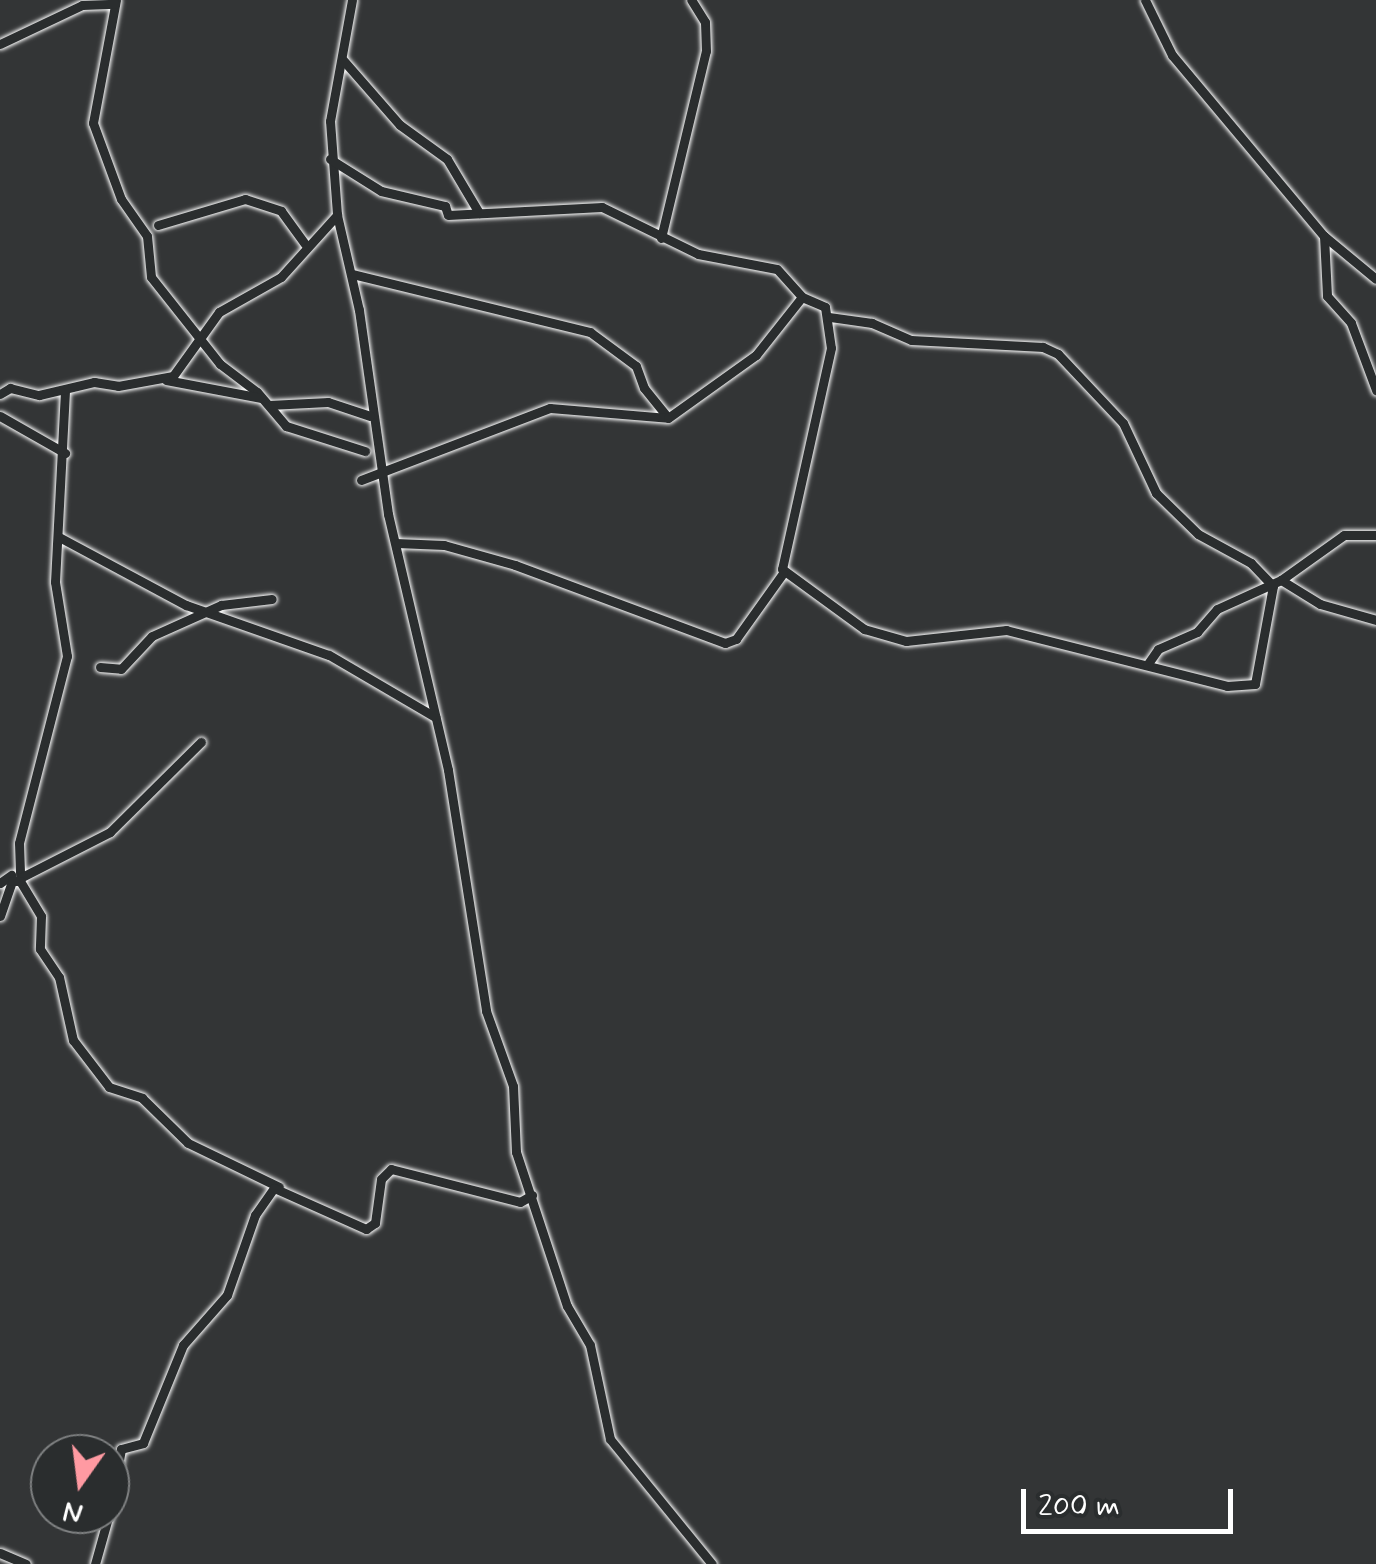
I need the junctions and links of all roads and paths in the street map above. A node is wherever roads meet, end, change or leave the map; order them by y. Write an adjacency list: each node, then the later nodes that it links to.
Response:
1 (352, 0): 6 (street)
2 (691, 0): 12 (street)
3 (1145, 0): 11 (street)
4 (115, 2): 5 (street); 18 (street)
5 (0, 44)
6 (343, 60): 7 (street); 8 (street)
7 (330, 159): 8 (street); 9 (street)
8 (479, 214): 12 (street)
9 (338, 215): 13 (street); 14 (street)
10 (158, 225): 13 (street)
11 (1324, 236): 15 (street); 20 (street)
12 (661, 238): 16 (street)
13 (305, 244): 18 (street)
14 (352, 274): 25 (street); 26 (street)
15 (1376, 279)
16 (802, 298): 17 (street); 26 (street)
17 (830, 317): 34 (street); 35 (street)
18 (204, 340): 19 (street); 23 (street)
19 (161, 378): 21 (street); 23 (street)
20 (1376, 390)
21 (65, 391): 22 (street); 28 (street)
22 (0, 394)
23 (264, 402): 25 (street); 27 (street)
24 (0, 416): 28 (street)
25 (370, 416): 29 (street)
26 (668, 418): 29 (street)
27 (365, 451)
28 (65, 453): 32 (street)
29 (380, 469): 30 (street); 33 (street)
30 (361, 480)
31 (1376, 535): 35 (street)
32 (59, 537): 37 (street); 43 (street)
33 (396, 543): 34 (street); 41 (street)
34 (783, 573): 39 (street)
35 (1277, 583): 38 (street); 39 (street); 39 (street)
36 (272, 599): 37 (street)
37 (206, 612): 40 (street); 41 (street)
38 (1376, 620)
39 (1147, 665)
40 (100, 667)
41 (435, 716): 47 (street)
42 (200, 742): 43 (street)
43 (17, 877): 44 (street); 45 (street); 46 (street)
44 (0, 882)
45 (0, 916)
46 (279, 1187): 47 (street); 48 (street)
47 (532, 1195): 53 (street)
48 (130, 1447)
49 (104, 1534): 52 (street)
50 (0, 1554): 51 (street)
51 (26, 1564)
52 (95, 1564)
53 (712, 1564)

